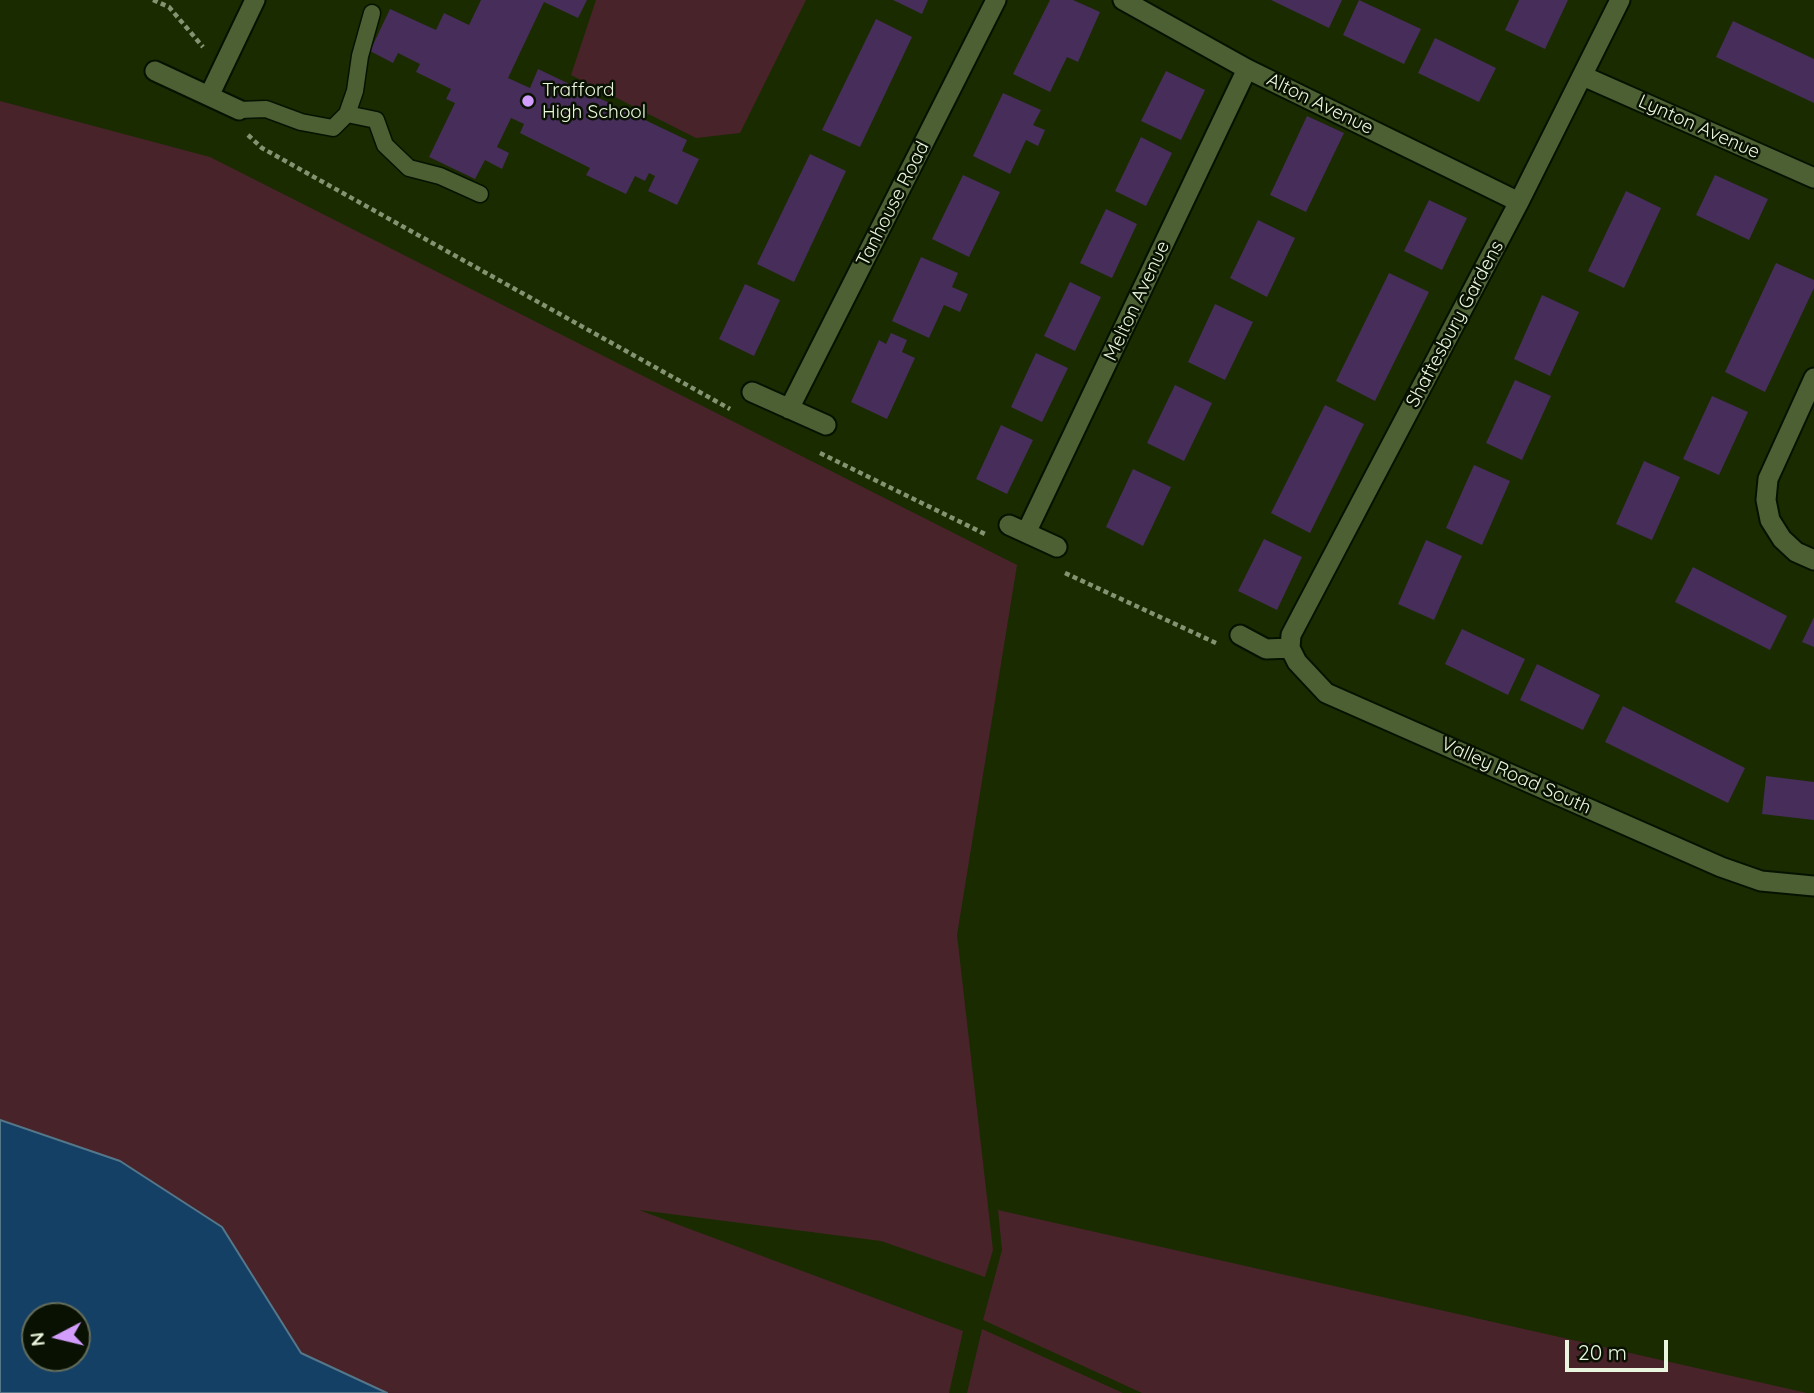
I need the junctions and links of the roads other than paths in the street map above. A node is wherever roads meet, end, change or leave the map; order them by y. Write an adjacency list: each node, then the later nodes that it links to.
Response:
1 (255, 0): 9 (street)
2 (996, 0): 17 (street, Tanhouse Road)
3 (1124, 0): 6 (street, Alton Avenue)
4 (1620, 0): 8 (street, Shaftesbury Gardens)
5 (372, 13): 11 (lane)
6 (1247, 69): 14 (street, Alton Avenue); 19 (street, Melton Avenue)
7 (155, 71): 9 (street)
8 (1583, 76): 12 (street, Lynton Avenue); 14 (street, Shaftesbury Gardens)
9 (210, 94): 10 (street)
10 (239, 110): 11 (lane)
11 (347, 114): 13 (lane)
12 (1814, 178)
13 (480, 194)
14 (1520, 202): 22 (street, Shaftesbury Gardens)
15 (1814, 378): 20 (street)
16 (752, 393): 17 (street)
17 (789, 409): 18 (street)
18 (826, 425)
19 (1057, 547)
20 (1814, 560)
21 (1240, 635): 22 (street)
22 (1290, 648): 23 (street, Valley Road South)
23 (1814, 886)

